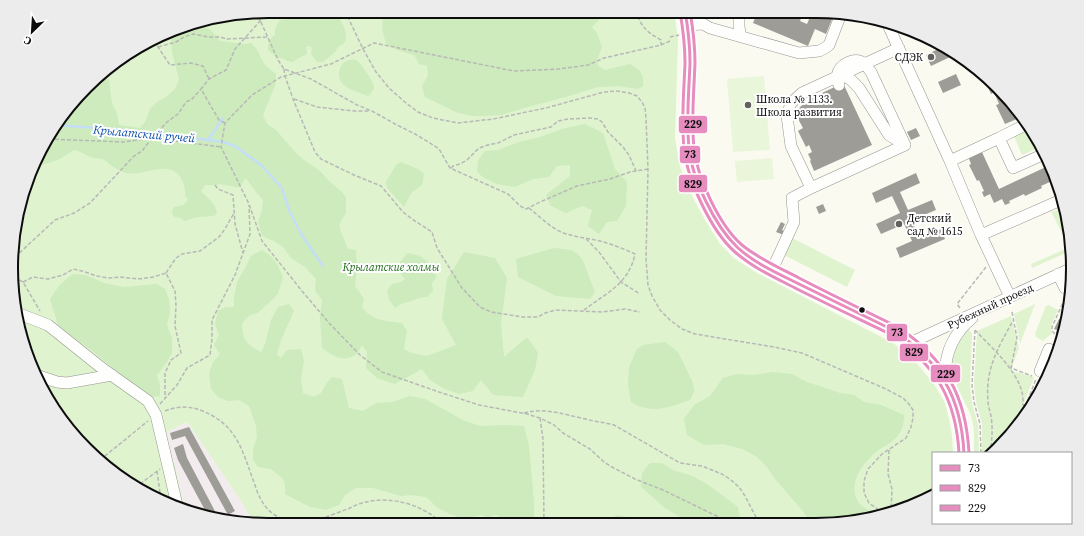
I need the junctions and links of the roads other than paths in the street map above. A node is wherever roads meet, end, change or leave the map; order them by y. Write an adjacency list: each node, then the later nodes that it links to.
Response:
1 (686, 18): 4 (street)
2 (738, 18): 6 (street)
3 (840, 19): 6 (street)
4 (687, 25): 6 (street); 17 (street)
5 (890, 29): 7 (street)
6 (741, 37)
7 (899, 48): 8 (street); 13 (street)
8 (840, 80): 11 (street); 11 (street); 14 (street)
9 (1022, 126): 10 (street)
10 (999, 138): 12 (street); 13 (street)
11 (905, 145): 14 (street)
12 (1040, 156)
13 (950, 161): 16 (street)
14 (811, 188): 17 (street)
15 (1057, 202): 16 (street)
16 (981, 235): 21 (street)
17 (772, 270): 24 (street)
18 (1066, 271): 19 (street, Рубежный проезд)
19 (1058, 274): 20 (street); 21 (street, Рубежный проезд)
20 (1065, 288)
21 (1010, 297): 22 (street, Рубежный проезд)
22 (980, 311): 24 (street, Рубежный проезд); 29 (street)
23 (23, 315): 27 (street)
24 (910, 343): 29 (street)
25 (1049, 349): 26 (street)
26 (1043, 373)
27 (112, 375): 28 (street); 31 (street)
28 (43, 377)
29 (947, 385): 30 (street)
30 (964, 452)
31 (176, 500)

